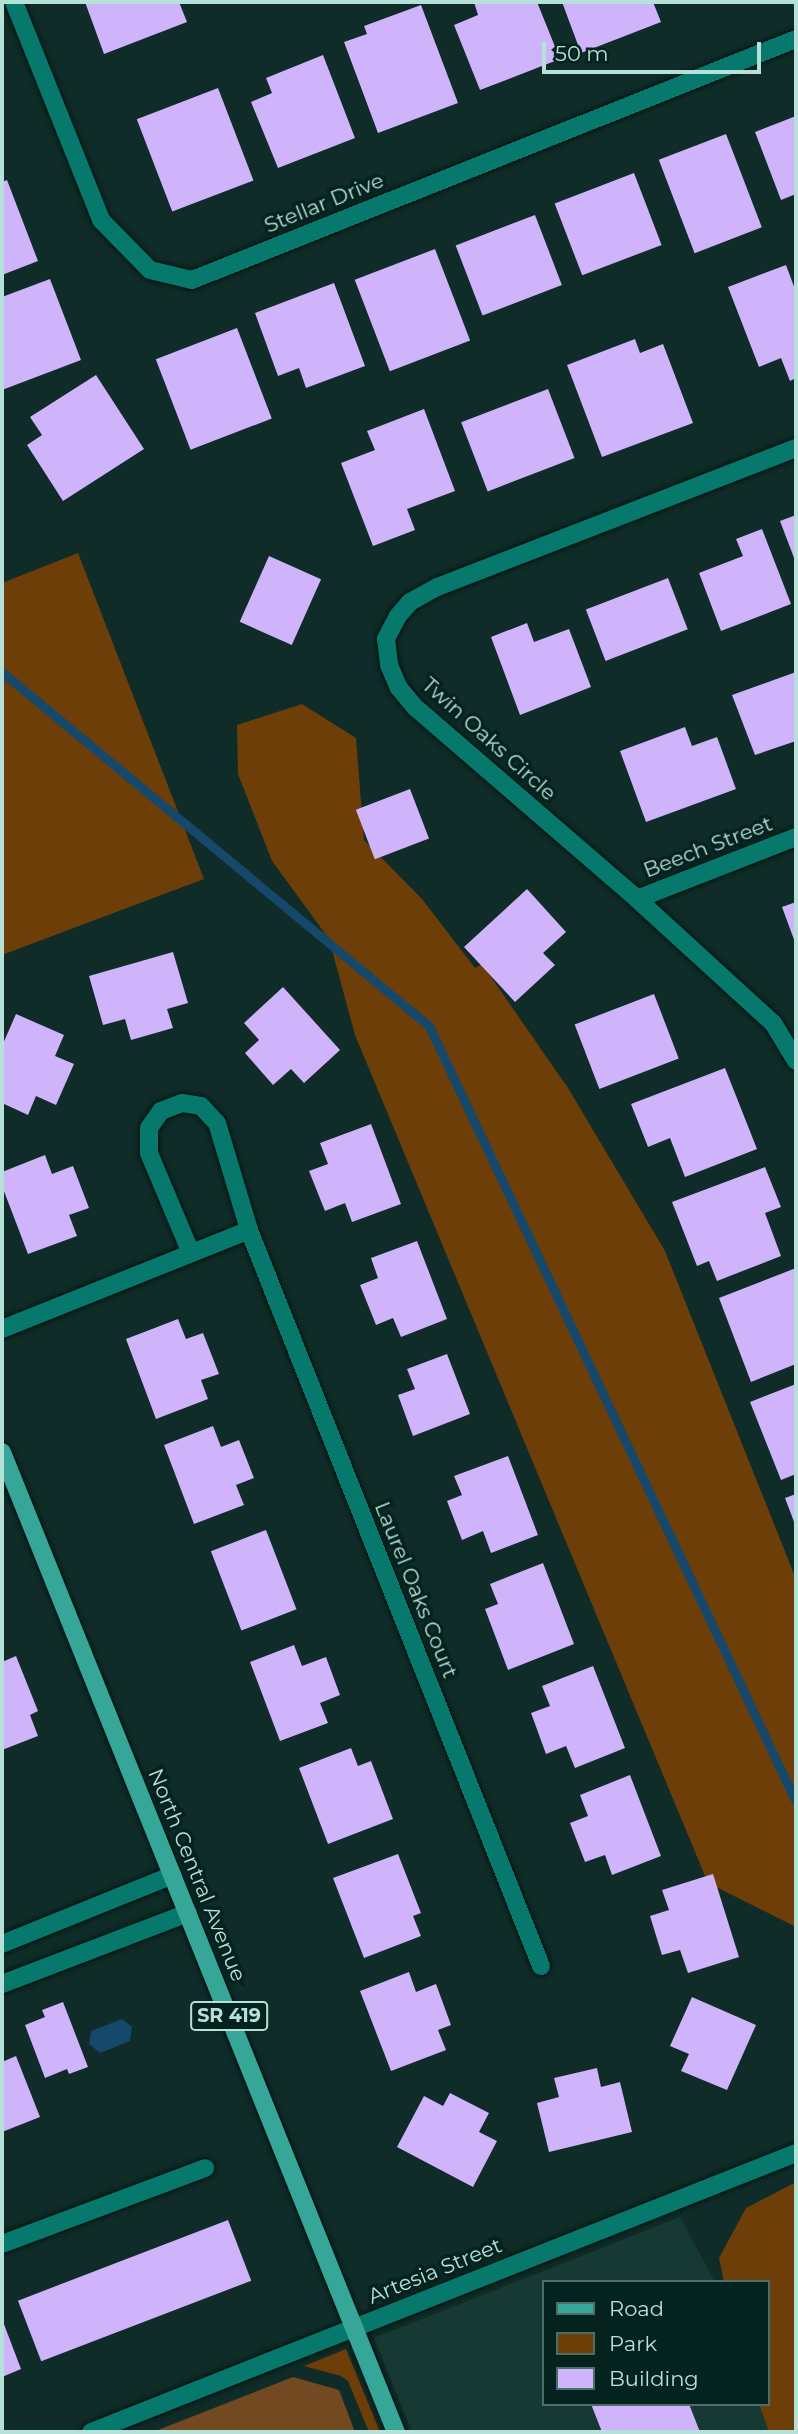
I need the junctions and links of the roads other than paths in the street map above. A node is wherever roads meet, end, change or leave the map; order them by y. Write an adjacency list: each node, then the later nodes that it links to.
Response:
1 (14, 2): 2 (street, Stellar Drive)
2 (796, 39)
3 (796, 448): 5 (street, Twin Oaks Circle)
4 (796, 837): 5 (street, Beech Street)
5 (637, 899): 6 (street, Twin Oaks Circle)
6 (796, 1061)
7 (249, 1230): 8 (street); 8 (street, Laurel Oaks Court); 14 (street, Laurel Oaks Court)
8 (191, 1253): 9 (street)
9 (2, 1329)
10 (2, 1452): 11 (main road, North Central Avenue / SR 419)
11 (173, 1875): 12 (main road, North Central Avenue / SR 419); 13 (street)
12 (188, 1913): 15 (street); 19 (main road, North Central Avenue / SR 419)
13 (2, 1944)
14 (541, 1966)
15 (2, 1984)
16 (796, 2153): 19 (street, Artesia Street)
17 (205, 2168): 18 (street)
18 (2, 2244)
19 (354, 2328): 20 (street, Artesia Street); 21 (main road, North Central Avenue / SR 419)
20 (91, 2432)
21 (396, 2432)

